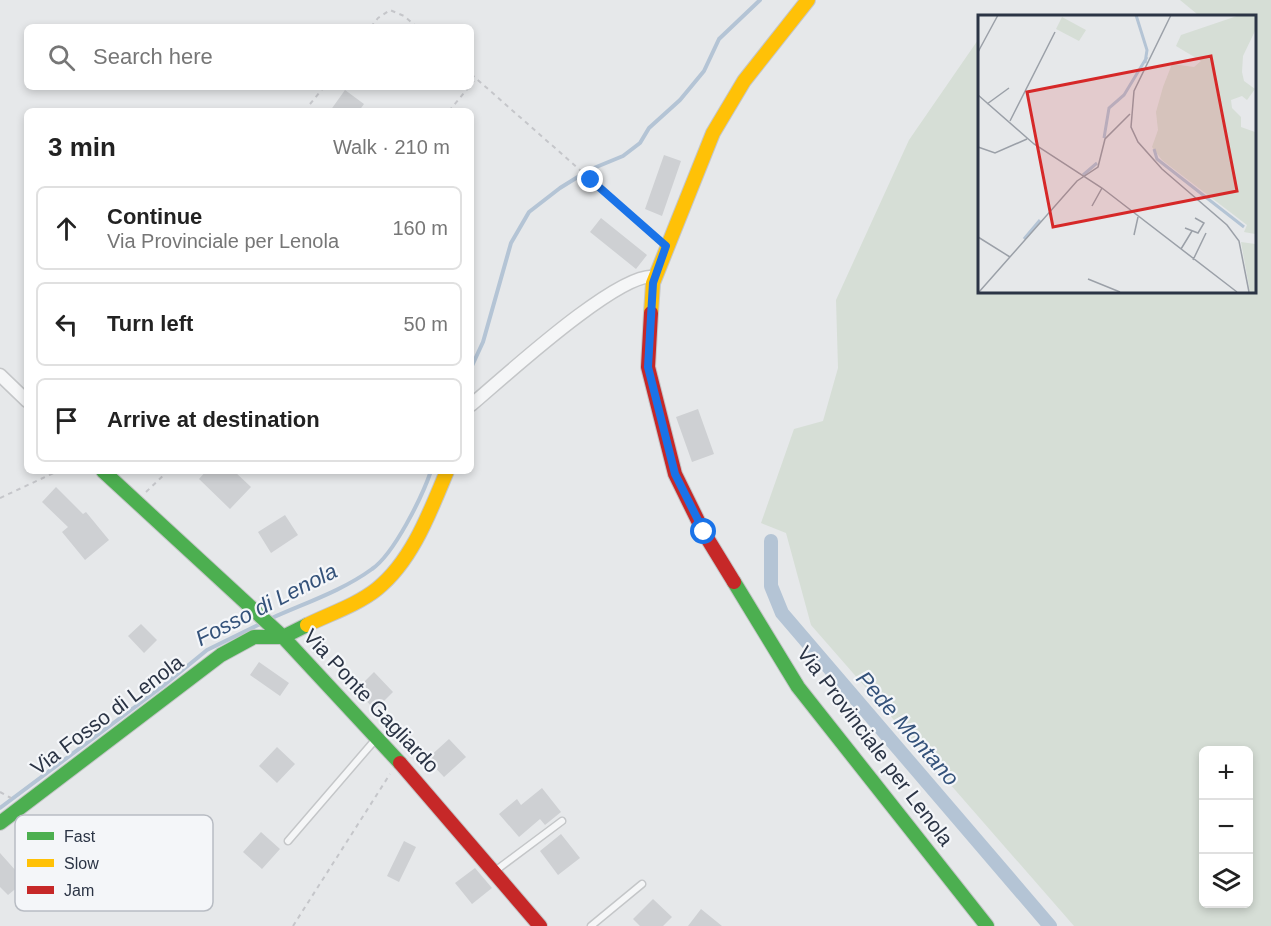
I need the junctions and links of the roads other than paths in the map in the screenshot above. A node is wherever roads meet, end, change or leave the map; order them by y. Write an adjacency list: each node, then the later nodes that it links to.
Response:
1 (808, 0): 2 (street, Via Provinciale per Lenola)
2 (655, 277): 5 (street); 17 (street, Via Provinciale per Lenola)
3 (0, 375): 4 (street)
4 (24, 397)
5 (474, 403)
6 (106, 474): 8 (street, Via Ponte Gagliardo)
7 (446, 474): 8 (street, Via Fosso di Lenola)
8 (283, 637): 9 (street, Via Ponte Gagliardo); 11 (street, Via Fosso di Lenola)
9 (377, 737): 12 (lane); 13 (street, Via Ponte Gagliardo)
10 (562, 820): 13 (lane)
11 (0, 823)
12 (288, 841)
13 (494, 871): 15 (street, Via Ponte Gagliardo)
14 (642, 884): 16 (lane)
15 (540, 926)
16 (591, 926)
17 (987, 926)

